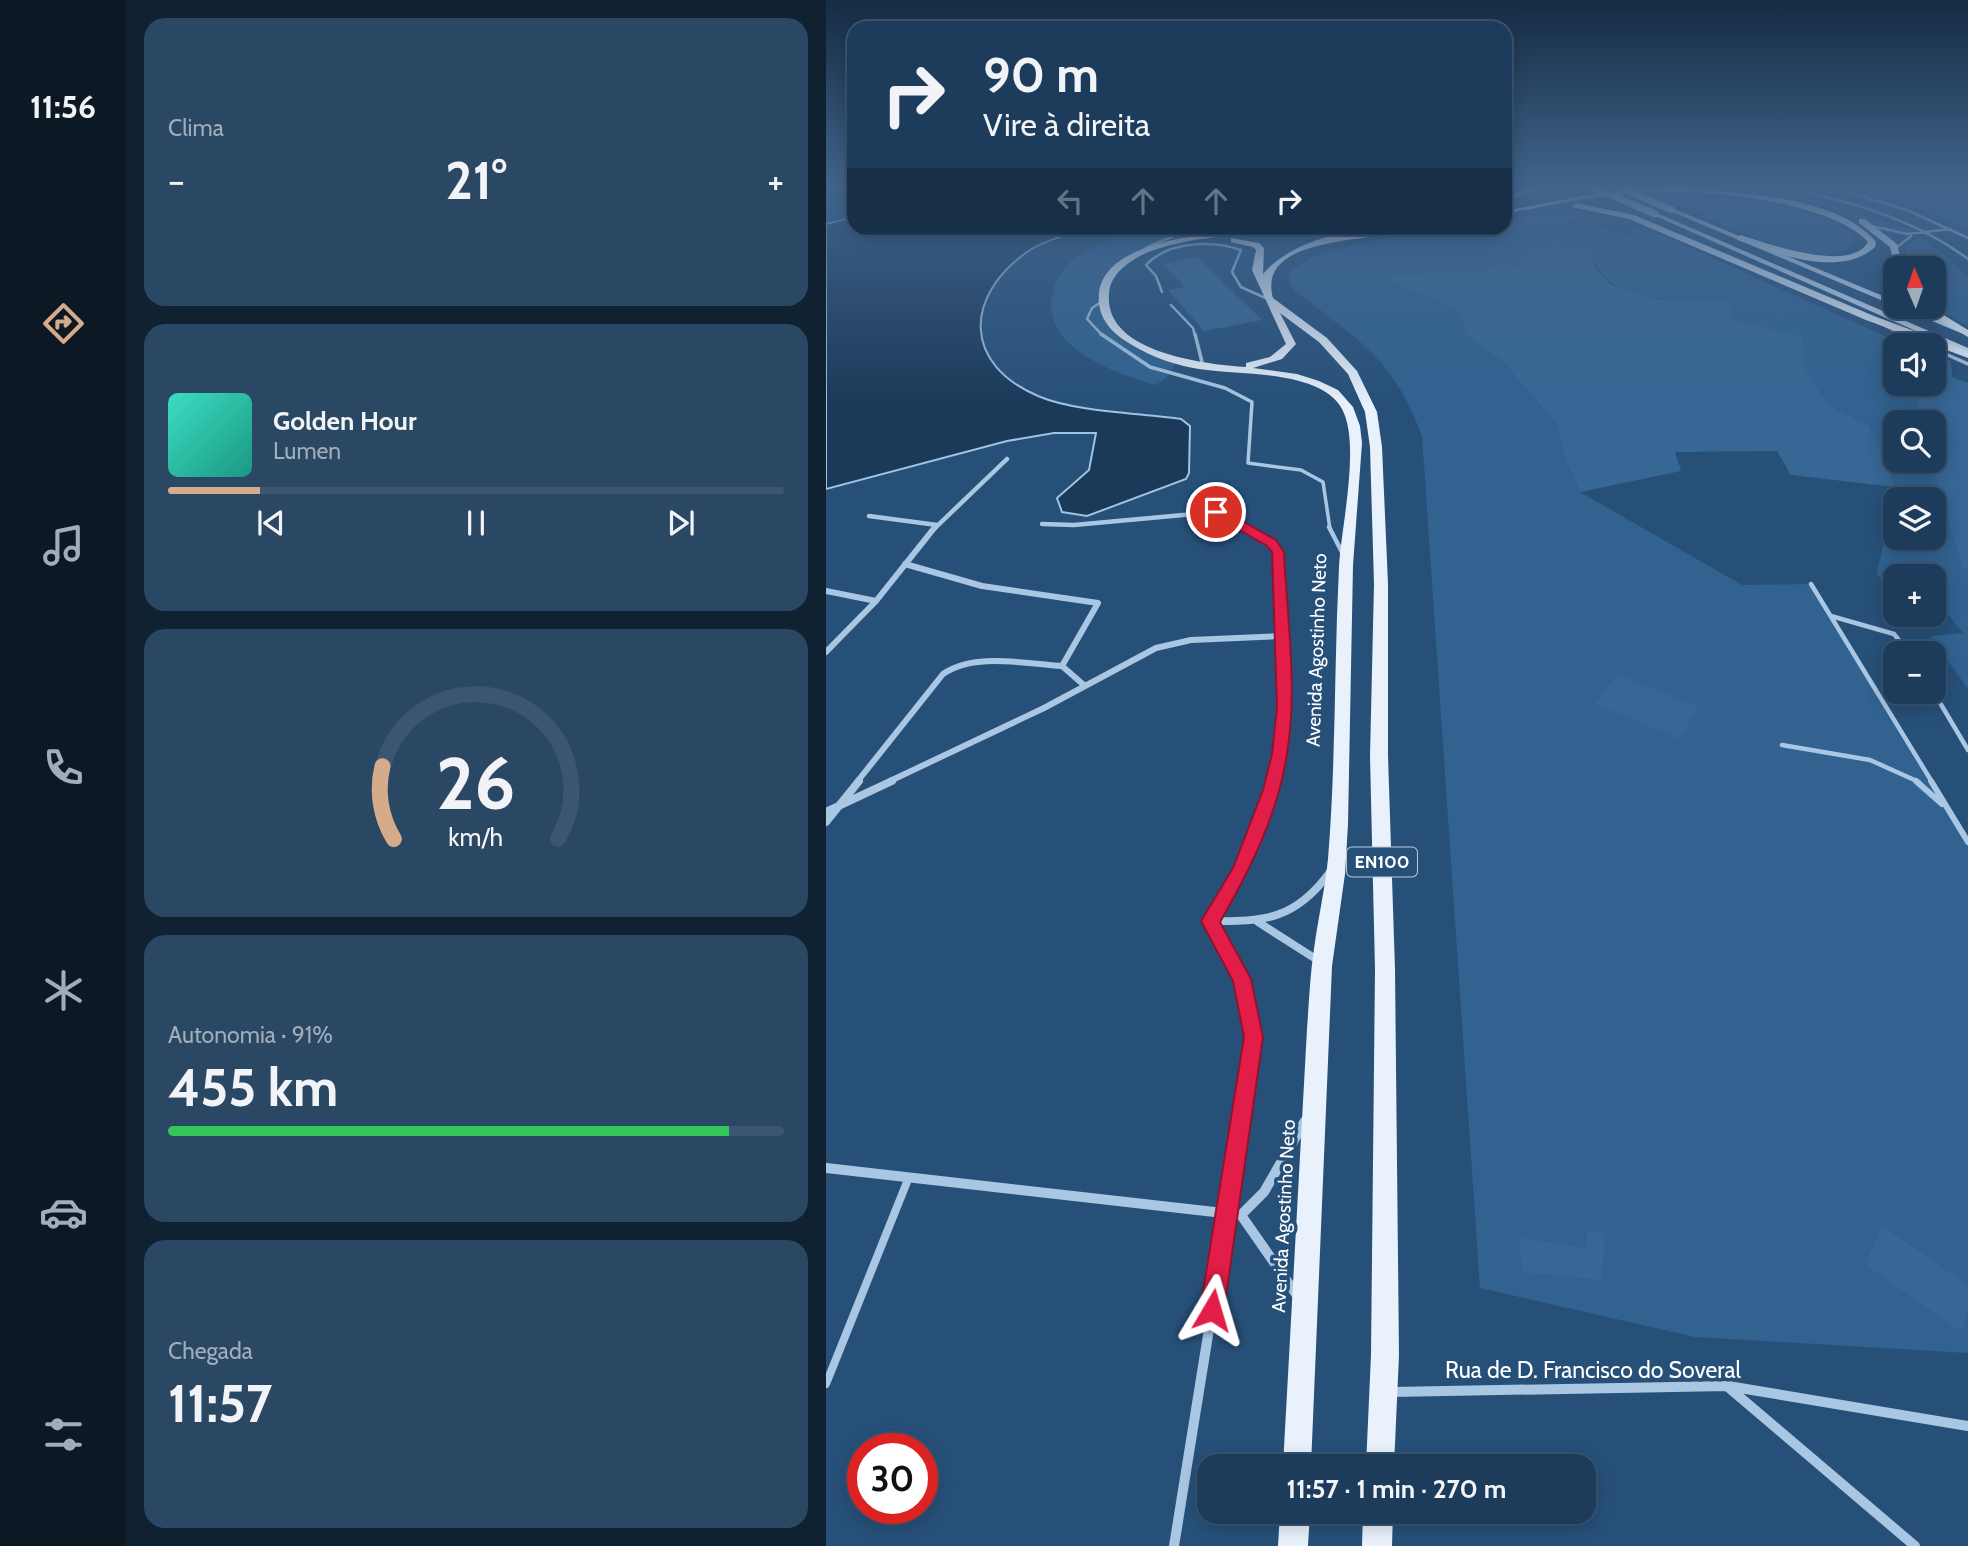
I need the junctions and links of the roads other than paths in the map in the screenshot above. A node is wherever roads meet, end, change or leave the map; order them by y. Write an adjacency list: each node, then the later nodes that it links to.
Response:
1 (1130, 259): 12 (main road)
2 (1151, 259): 9 (lane)
3 (1239, 259): 10 (lane)
4 (1260, 259): 10 (main road)
5 (1281, 259): 10 (main road)
6 (1730, 259): 14 (main road)
7 (1757, 259): 19 (street, bridge)
8 (1790, 259): 11 (street)
9 (1163, 292)
10 (1268, 293): 22 (main road); 58 (main road, EN100)
11 (1883, 299)
12 (1104, 300): 22 (main road, Avenida Agostinho Neto / EN100); 27 (lane)
13 (1171, 305): 22 (lane)
14 (1870, 318): 17 (lane); 19 (main road)
15 (1932, 319): 18 (street)
16 (1943, 319): 18 (main road)
17 (1899, 333)
18 (1968, 334)
19 (1968, 353)
20 (1946, 354): 21 (lane)
21 (1968, 364)
22 (1204, 366): 27 (main road, Avenida Agostinho Neto / EN100)
23 (1007, 459): 26 (street)
24 (869, 516): 26 (street)
25 (1042, 524): 33 (street)
26 (937, 525): 28 (street)
27 (1347, 559): 46 (main road, Avenida Agostinho Neto / EN100)
28 (905, 564): 31 (street); 36 (street)
29 (1811, 584): 32 (lane)
30 (826, 591): 31 (street)
31 (876, 601): 35 (street)
32 (1831, 615): 34 (lane); 42 (lane)
33 (1281, 636): 37 (street); 47 (street)
34 (1900, 641)
35 (826, 652)
36 (1062, 666): 37 (street); 41 (street)
37 (1085, 686): 41 (street)
38 (1941, 704): 40 (lane)
39 (1782, 745): 42 (lane)
40 (1968, 750)
41 (837, 806): 43 (street); 44 (street)
42 (1948, 810): 45 (lane)
43 (826, 812)
44 (826, 822)
45 (1968, 842)
46 (1337, 862): 48 (street); 49 (main road, Avenida Agostinho Neto / EN100)
47 (1210, 921): 48 (street); 53 (street)
48 (1258, 922): 49 (street)
49 (1323, 963): 50 (main road, Avenida Agostinho Neto / EN100)
50 (1316, 1101): 54 (street); 55 (main road, Avenida Agostinho Neto / EN100)
51 (826, 1168): 52 (street)
52 (909, 1177): 53 (street); 56 (lane)
53 (1226, 1212): 54 (street); 64 (street)
54 (1241, 1215): 55 (street)
55 (1307, 1309): 60 (main road, Avenida Agostinho Neto / EN100)
56 (826, 1384)
57 (1728, 1386): 58 (street, Rua de D. Francisco do Soveral); 59 (street, Rua de D. Francisco do Soveral); 67 (street)
58 (1383, 1393): 61 (main road, EN100)
59 (1968, 1426)
60 (1298, 1454)
61 (1380, 1454)
62 (1294, 1524): 65 (main road)
63 (1378, 1524): 66 (main road)
64 (1174, 1546)
65 (1293, 1546)
66 (1377, 1546)
67 (1915, 1546)

